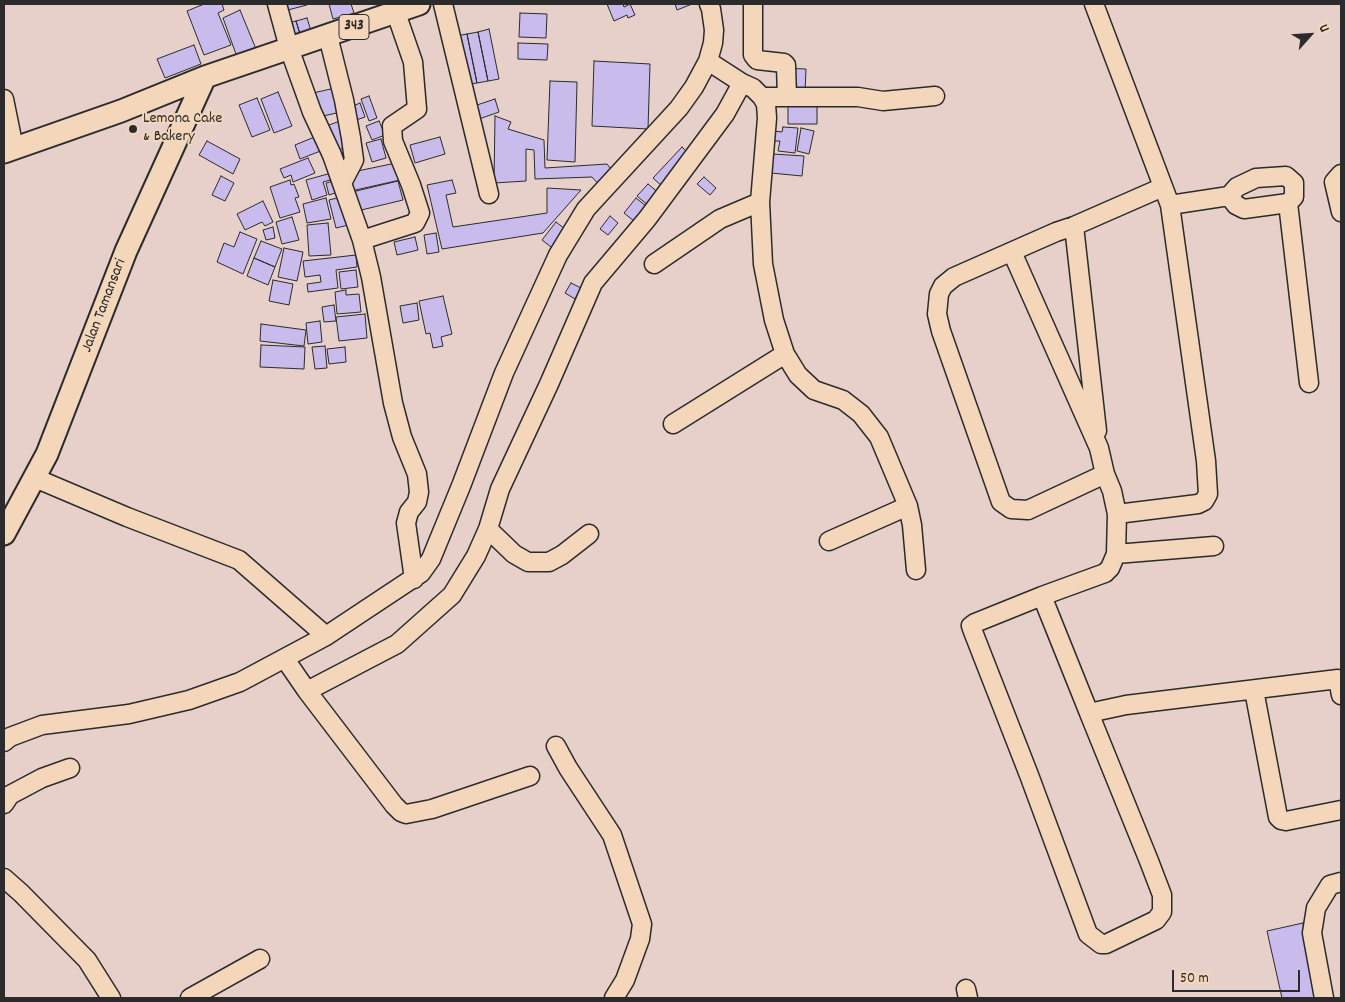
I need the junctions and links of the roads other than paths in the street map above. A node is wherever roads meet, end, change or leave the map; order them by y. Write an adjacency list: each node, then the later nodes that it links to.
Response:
1 (277, 4): 9 (street)
2 (419, 4): 7 (main road, 343)
3 (443, 4): 21 (street)
4 (709, 4): 10 (street)
5 (753, 4): 15 (street)
6 (1094, 4): 20 (street)
7 (396, 12): 8 (main road, 343); 28 (street)
8 (328, 36): 9 (main road, 343); 19 (street)
9 (289, 48): 11 (main road, 343); 19 (street)
10 (714, 64): 12 (street); 46 (street)
11 (205, 77): 17 (main road, 343); 36 (main road, Jalan Tamansari)
12 (738, 81): 14 (street); 39 (street)
13 (935, 96): 15 (street)
14 (762, 97): 15 (street); 23 (street)
15 (787, 97)
16 (4, 99): 17 (street)
17 (9, 150)
18 (1341, 174): 26 (street)
19 (342, 183): 28 (street)
20 (1163, 187): 25 (street); 27 (street)
21 (489, 194)
22 (1229, 196): 24 (street); 24 (street); 25 (street)
23 (760, 202): 30 (street); 31 (street)
24 (1288, 203): 32 (street)
25 (1170, 205): 38 (street)
26 (1341, 212)
27 (1074, 226): 29 (street); 34 (street)
28 (362, 240): 46 (street)
29 (1012, 252): 34 (street); 35 (street)
30 (654, 264)
31 (785, 354): 33 (street); 37 (street)
32 (1310, 382)
33 (673, 424)
34 (1099, 448): 35 (street)
35 (1105, 474): 38 (street)
36 (35, 478): 40 (main road, Jalan Tamansari); 48 (street)
37 (908, 506): 42 (street); 45 (street)
38 (1117, 514): 44 (street)
39 (488, 529): 41 (street); 50 (street)
40 (5, 530)
41 (590, 534)
42 (829, 541)
43 (1214, 546): 44 (street)
44 (1116, 554): 47 (street)
45 (916, 570)
46 (414, 579): 48 (street)
47 (1042, 596): 53 (street); 53 (street)
48 (326, 636): 49 (street)
49 (288, 664): 50 (street); 54 (street)
50 (305, 687): 57 (street)
51 (1254, 690): 52 (street); 53 (street); 59 (street)
52 (1341, 695)
53 (1089, 713)
54 (4, 742)
55 (556, 746): 65 (street)
56 (70, 768): 58 (street)
57 (530, 776)
58 (4, 804)
59 (1341, 810)
60 (4, 878): 63 (street)
61 (1341, 882): 66 (street)
62 (260, 959): 64 (street)
63 (111, 998)
64 (190, 998)
65 (614, 998)
66 (1324, 998)

